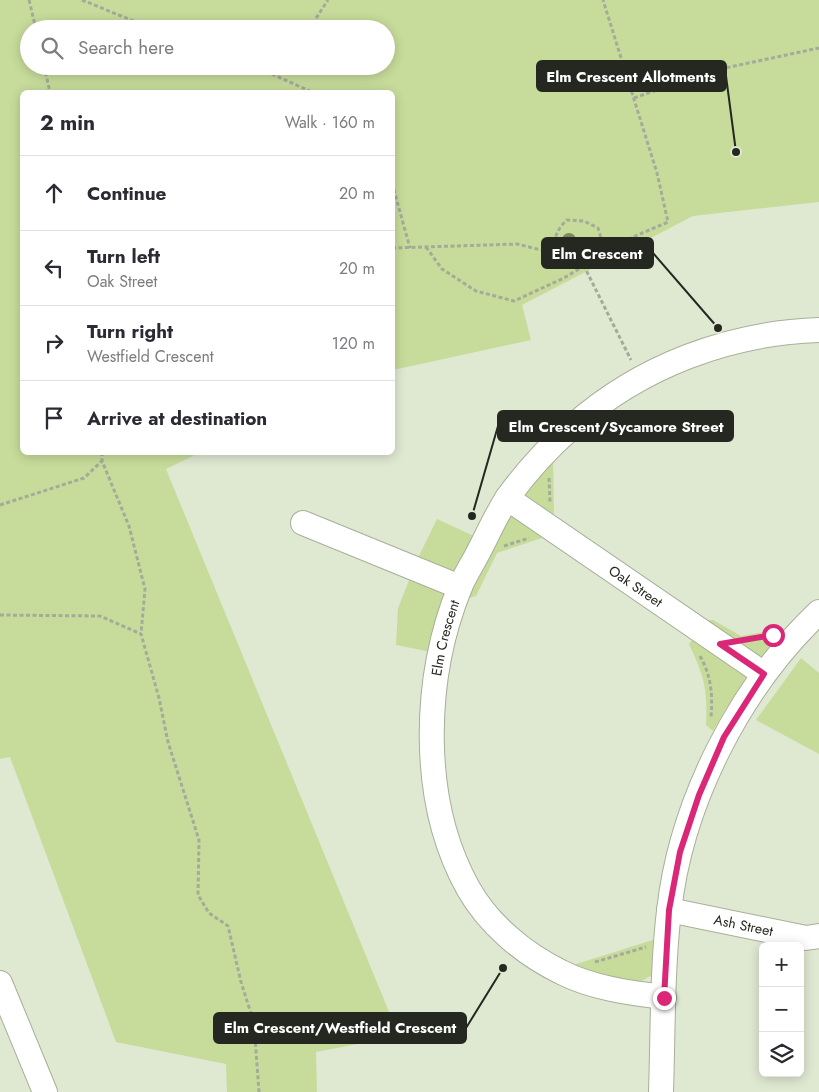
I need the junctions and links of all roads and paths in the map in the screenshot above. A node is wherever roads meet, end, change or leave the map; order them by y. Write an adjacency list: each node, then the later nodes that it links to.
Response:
1 (29, 0): 5 (path)
2 (82, 0): 6 (path)
3 (328, 0): 7 (path)
4 (603, 0): 13 (path)
5 (34, 20)
6 (132, 20)
7 (315, 20)
8 (819, 48): 13 (path)
9 (46, 75): 11 (path)
10 (274, 75): 12 (path)
11 (50, 90)
12 (308, 90)
13 (634, 98): 18 (path)
14 (395, 193): 17 (path)
15 (426, 247): 17 (path); 19 (path); 20 (path)
16 (395, 248): 17 (path)
17 (410, 248)
18 (598, 252): 19 (path); 20 (path)
19 (557, 254): 20 (path)
20 (584, 266): 22 (path)
21 (819, 330): 22 (street, Elm Crescent)
22 (639, 378): 23 (street, Elm Crescent)
23 (548, 451): 26 (street, Elm Crescent); 29 (path)
24 (102, 455): 25 (path)
25 (102, 461): 27 (path); 35 (path)
26 (507, 498): 29 (street, Oak Street); 30 (street, Elm Crescent)
27 (0, 505)
28 (302, 524): 31 (street)
29 (552, 529): 30 (path); 36 (street, Oak Street)
30 (477, 554): 31 (street, Elm Crescent)
31 (460, 587): 42 (street, Elm Crescent)
32 (819, 612): 34 (street)
33 (0, 615): 35 (path)
34 (799, 631): 36 (path); 37 (street)
35 (141, 634): 46 (path)
36 (712, 639): 37 (street, Oak Street); 38 (path)
37 (764, 674): 38 (street)
38 (724, 737): 39 (street)
39 (669, 910): 40 (street, Ash Street); 41 (street)
40 (819, 936)
41 (667, 940): 42 (path); 44 (street)
42 (561, 972): 44 (street, Elm Crescent)
43 (0, 983): 45 (street)
44 (664, 998): 47 (street)
45 (46, 1092)
46 (259, 1092)
47 (661, 1092)

